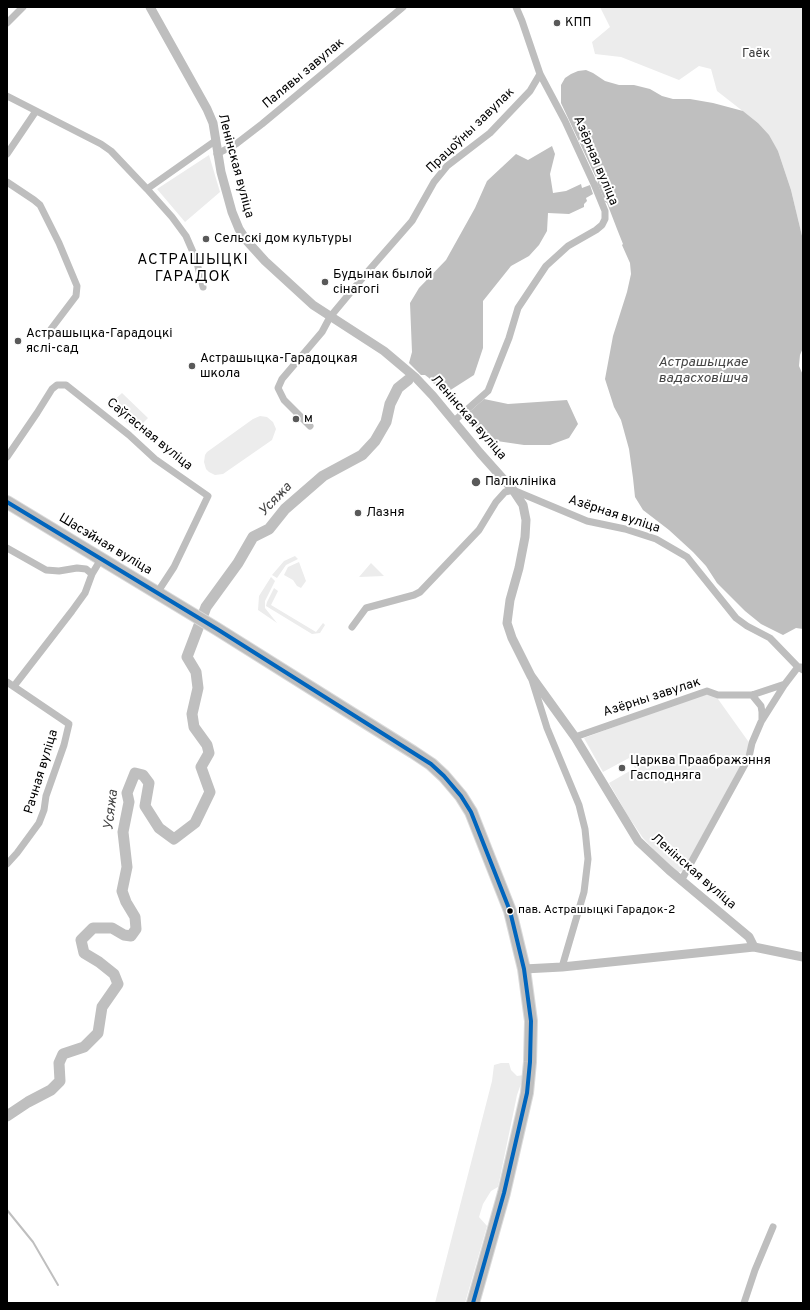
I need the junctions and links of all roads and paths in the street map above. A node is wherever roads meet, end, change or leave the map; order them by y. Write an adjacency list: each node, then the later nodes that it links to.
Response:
1 (23, 7): 5 (street)
2 (150, 7): 9 (street, Ленінская вуліца)
3 (403, 7): 11 (street, Палявы завулак)
4 (516, 7): 6 (street, Азёрная вуліца)
5 (7, 23)
6 (540, 74): 15 (street, Працоўны завулак); 17 (street, Азёрная вуліца)
7 (7, 96): 8 (street)
8 (36, 111): 10 (street); 13 (street)
9 (215, 141): 11 (street, Ленінская вуліца); 13 (street)
10 (7, 154)
11 (217, 154): 15 (street, Ленінская вуліца)
12 (7, 182): 16 (street)
13 (147, 189): 14 (street)
14 (203, 287)
15 (330, 317): 17 (street, Ленінская вуліца); 18 (street, Працоўны завулак)
16 (51, 329)
17 (454, 421): 20 (street, Ленінская вуліца)
18 (310, 426)
19 (7, 457): 25 (street, Саўгасная вуліца)
20 (513, 490): 26 (street); 27 (street, Азёрная вуліца); 28 (street, Ленінская вуліца)
21 (7, 502): 23 (main road, Шасэйная вуліца)
22 (7, 548): 24 (street)
23 (101, 559): 24 (street); 25 (main road, Шасэйная вуліца)
24 (92, 574): 31 (street)
25 (157, 593): 40 (main road, Шасэйная вуліца)
26 (352, 627)
27 (801, 668): 30 (street)
28 (531, 676): 34 (street, Ленінская вуліца); 39 (street)
29 (7, 682): 31 (street)
30 (785, 684): 32 (street, Азёрны завулак); 33 (street)
31 (14, 686): 35 (street, Рачная вуліца)
32 (752, 695): 33 (street); 34 (street, Азёрны завулак)
33 (761, 722): 36 (street)
34 (575, 737): 36 (street, Ленінская вуліца)
35 (7, 864)
36 (681, 881): 37 (street, Ленінская вуліца)
37 (754, 947): 38 (street); 39 (street)
38 (803, 957)
39 (562, 967): 40 (street)
40 (524, 969): 42 (main road, Шасэйная вуліца)
41 (773, 1227): 43 (street)
42 (473, 1303)
43 (744, 1303)

